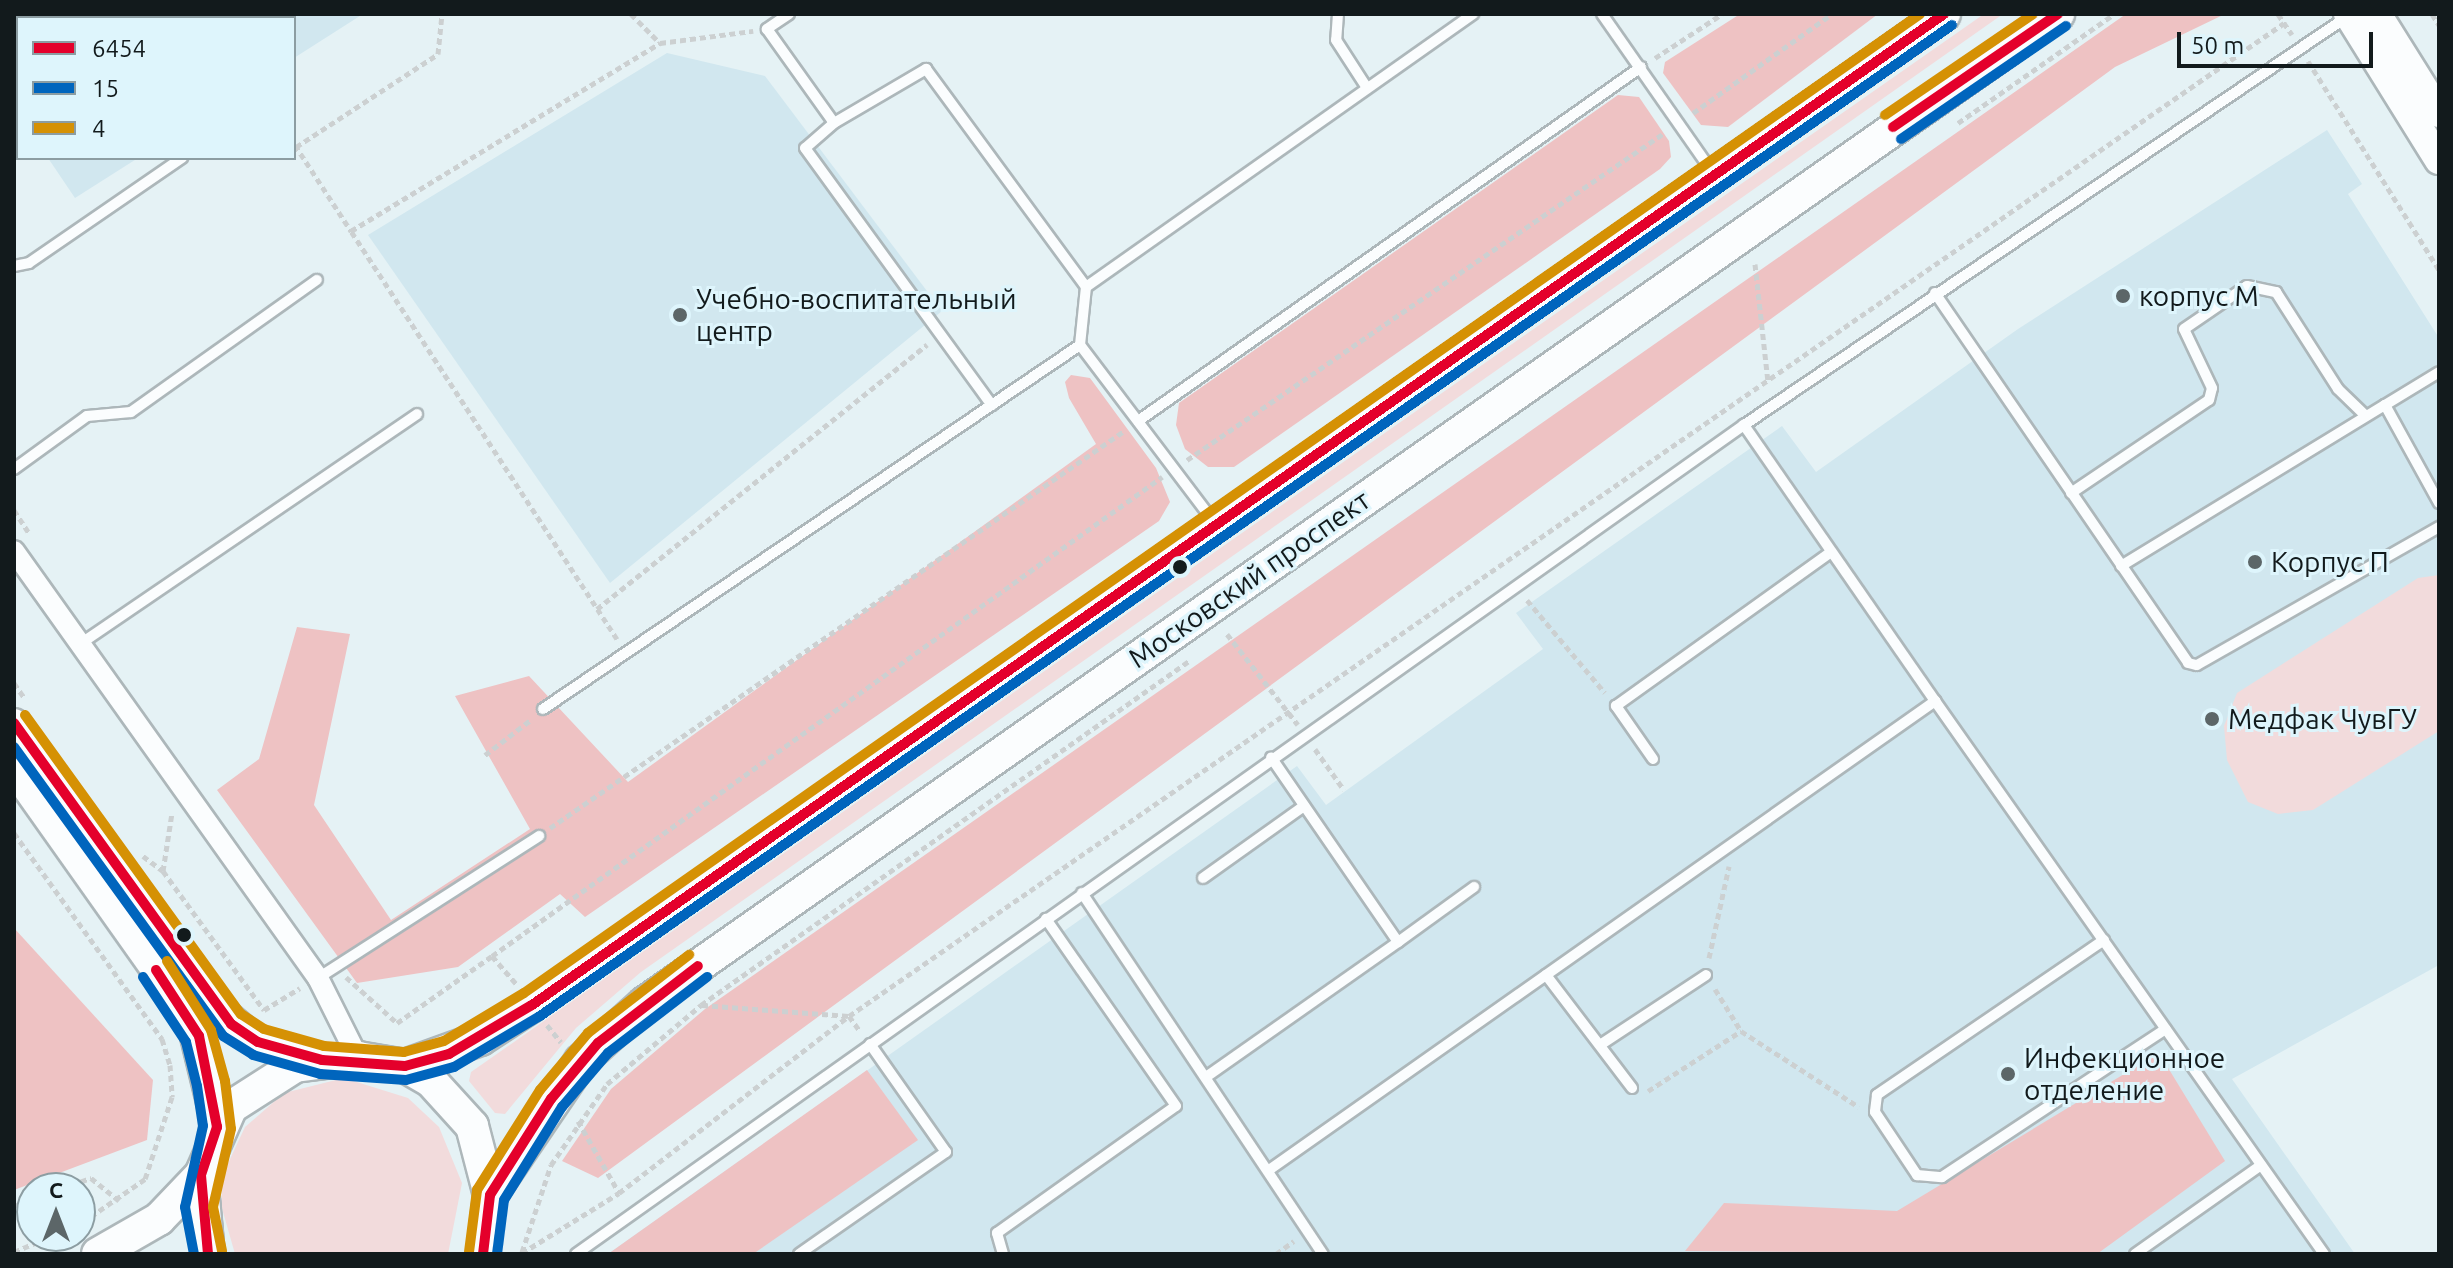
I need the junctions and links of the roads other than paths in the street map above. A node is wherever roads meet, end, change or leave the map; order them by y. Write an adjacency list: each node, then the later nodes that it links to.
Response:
1 (789, 14): 11 (lane)
2 (1338, 14): 9 (lane)
3 (1473, 14): 9 (lane)
4 (1602, 14): 8 (lane)
5 (1944, 14): 14 (main road)
6 (2058, 14): 65 (main road, Московский проспект)
7 (2356, 14): 10 (main road); 13 (main road); 18 (lane)
8 (1641, 67): 14 (lane); 25 (lane)
9 (1367, 88): 17 (lane)
10 (2439, 113)
11 (834, 123): 17 (lane); 21 (lane)
12 (179, 160): 15 (lane)
13 (2439, 160)
14 (1716, 176): 30 (main road)
15 (14, 266)
16 (317, 280): 27 (lane)
17 (1086, 287): 19 (lane)
18 (1935, 293): 26 (lane); 28 (lane)
19 (1080, 345): 21 (lane); 25 (lane)
20 (2439, 372): 22 (lane)
21 (992, 405): 37 (lane)
22 (2385, 405): 23 (lane); 29 (lane)
23 (2363, 413): 28 (lane); 34 (lane)
24 (417, 414): 35 (lane)
25 (1138, 421): 30 (lane)
26 (1744, 425): 33 (lane); 39 (lane)
27 (14, 469)
28 (2071, 493): 34 (lane)
29 (2439, 503)
30 (1217, 526): 58 (main road)
31 (2439, 527): 34 (lane)
32 (14, 551): 35 (street)
33 (1830, 553): 36 (lane); 40 (lane)
34 (2121, 566)
35 (80, 644): 52 (street)
36 (1935, 701): 48 (lane); 50 (lane)
37 (543, 709)
38 (23, 715): 57 (main road)
39 (1271, 757): 42 (lane); 46 (lane)
40 (1653, 759)
41 (14, 770): 61 (main road)
42 (1304, 806): 44 (lane); 49 (lane)
43 (539, 836): 52 (lane)
44 (1203, 878)
45 (1474, 887): 49 (lane)
46 (1082, 893): 47 (lane); 59 (lane)
47 (1046, 919): 54 (lane); 71 (lane)
48 (2104, 940): 53 (lane); 53 (lane)
49 (1398, 942): 59 (lane)
50 (1546, 975): 55 (lane); 63 (lane)
51 (1706, 975): 55 (lane)
52 (312, 982): 56 (street)
53 (2166, 1029): 62 (lane)
54 (870, 1044): 66 (lane); 70 (lane)
55 (1600, 1045): 60 (lane)
56 (358, 1058): 57 (main road); 58 (main road)
57 (322, 1060): 61 (main road)
58 (405, 1066): 65 (main road)
59 (1206, 1077): 63 (lane)
60 (1632, 1088)
61 (217, 1127): 64 (main road)
62 (2261, 1165): 73 (lane); 74 (lane)
63 (1269, 1170): 72 (lane)
64 (201, 1175): 67 (main road); 68 (main road)
65 (490, 1195): 69 (main road)
66 (581, 1253)
67 (98, 1254)
68 (208, 1254)
69 (483, 1254)
70 (799, 1254)
71 (1003, 1254)
72 (1323, 1254)
73 (2135, 1254)
74 (2324, 1254)

